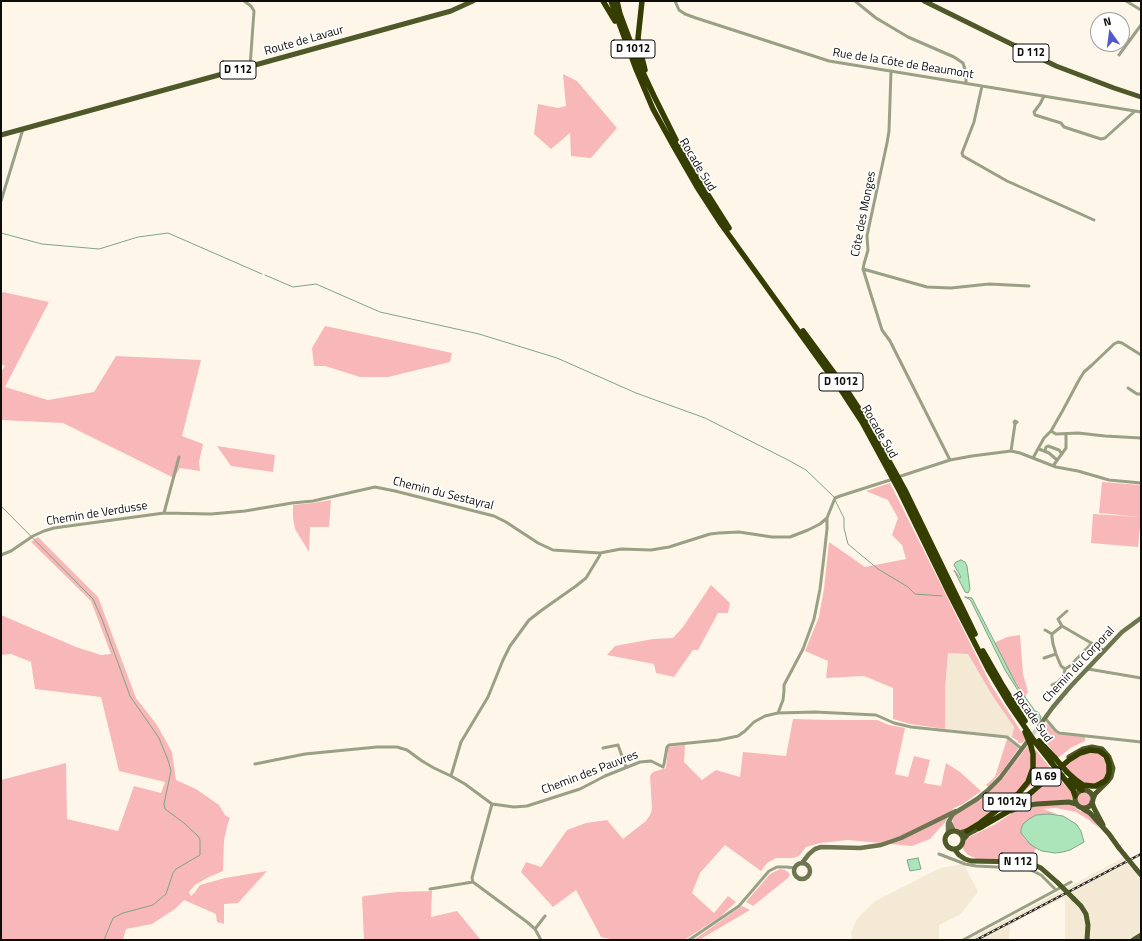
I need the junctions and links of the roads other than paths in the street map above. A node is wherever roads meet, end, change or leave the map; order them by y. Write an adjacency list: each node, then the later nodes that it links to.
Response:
1 (244, 1): 15 (street)
2 (473, 1): 15 (main road, Route de Lavaur / D 112)
3 (603, 1): 13 (highway)
4 (612, 1): 13 (highway, Rocade Sud / D 1012)
5 (616, 1): 19 (highway, Rocade Sud / D 1012)
6 (642, 1): 19 (highway)
7 (675, 1): 16 (street, Rue de la Côte de Beaumont)
8 (855, 1): 17 (street)
9 (924, 1): 21 (main road, D 112)
10 (1126, 1): 11 (street)
11 (1141, 10)
12 (1141, 25): 14 (street)
13 (627, 45): 70 (highway, Rocade Sud / D 1012)
14 (1119, 55)
15 (250, 67): 24 (main road, Route de Lavaur / D 112)
16 (891, 71): 17 (street, Rue de la Côte de Beaumont); 28 (street, Côte des Monges)
17 (966, 83): 18 (street, Rue de la Côte de Beaumont)
18 (982, 86): 20 (street, Rue de la Côte de Beaumont); 27 (street)
19 (654, 96): 78 (highway, Rocade Sud / D 1012)
20 (1044, 96): 22 (street, Rue de la Côte de Beaumont); 22 (street)
21 (1141, 97)
22 (1135, 111): 23 (street, Rue de la Côte de Beaumont)
23 (1141, 112)
24 (23, 129): 25 (main road, Route de Lavaur / D 112); 26 (street)
25 (1, 135)
26 (1, 201)
27 (1094, 220)
28 (863, 269): 29 (street); 43 (street, Côte des Monges)
29 (1029, 286)
30 (1141, 355): 34 (street)
31 (1128, 388): 32 (street)
32 (1141, 394)
33 (1015, 424): 38 (street)
34 (1051, 431): 35 (street); 37 (street)
35 (1066, 434): 36 (street); 40 (street)
36 (1141, 438)
37 (1039, 449): 39 (street); 42 (street)
38 (1011, 451): 42 (street); 43 (street)
39 (1045, 452): 40 (street); 44 (street)
40 (1062, 454): 44 (street)
41 (179, 457): 49 (street)
42 (1033, 458): 45 (street)
43 (950, 460): 46 (street)
44 (1058, 460): 45 (street)
45 (1054, 466): 48 (street)
46 (901, 476)
47 (890, 480): 50 (street)
48 (1141, 483)
49 (164, 513): 51 (street, Chemin du Sestayral); 52 (street, Chemin de Verdusse)
50 (827, 518): 51 (street, Chemin du Sestayral); 71 (street)
51 (600, 553): 82 (street)
52 (1, 555)
53 (1067, 611): 55 (street)
54 (1054, 615): 55 (street)
55 (1058, 618): 57 (street)
56 (1141, 618): 62 (street, Chemin du Corporal)
57 (1062, 626): 59 (street); 60 (street)
58 (1045, 630): 59 (street)
59 (1052, 634): 63 (street)
60 (1092, 643): 61 (street); 66 (street)
61 (1098, 646): 62 (street); 64 (street)
62 (1105, 650): 64 (street, Chemin du Corporal)
63 (1056, 654): 65 (street); 66 (street)
64 (1100, 656): 67 (street, Chemin du Corporal)
65 (1044, 658)
66 (1065, 669): 69 (street)
67 (1088, 669): 68 (street); 72 (street, Chemin du Corporal)
68 (1141, 678)
69 (1052, 685)
70 (1009, 704): 78 (highway, Rocade Sud / D 1012); 93 (highway, D 1012y)
71 (778, 713): 77 (street, Chemin des Pauvres); 80 (street, Chemin des Pauvres)
72 (1045, 718): 73 (street, Chemin du Corporal); 75 (street)
73 (1037, 729)
74 (1027, 742): 77 (street)
75 (1141, 742)
76 (603, 748): 80 (street)
77 (1022, 748): 89 (street)
78 (1053, 760): 81 (highway, Rocade Sud / D 1012, bridge)
79 (255, 764): 82 (street)
80 (626, 768): 86 (street, Chemin des Pauvres)
81 (1065, 774): 83 (highway, Rocade Sud / D 1012); 84 (highway, Rocade Sud / D 1012); 91 (highway, A 69)
82 (451, 776): 86 (street)
83 (1082, 790): 84 (main road); 85 (main road)
84 (1075, 796): 87 (main road)
85 (1093, 800): 88 (main road); 93 (main road, A 69); 96 (main road)
86 (492, 804): 103 (street)
87 (1076, 804): 88 (main road); 91 (main road, A 69)
88 (1083, 809): 96 (main road)
89 (956, 811): 90 (street); 100 (street)
90 (949, 820): 92 (street); 94 (street)
91 (979, 828): 97 (main road)
92 (954, 831): 94 (main road); 95 (main road)
93 (967, 831): 95 (main road)
94 (948, 833): 98 (main road)
95 (960, 834): 97 (main road)
96 (1109, 834): 102 (main road, bridge)
97 (963, 840): 98 (main road)
98 (957, 848): 113 (main road, N 112, bridge)
99 (939, 854): 106 (street)
100 (804, 864): 101 (street); 101 (street)
101 (795, 868): 111 (street)
102 (1141, 875)
103 (473, 882): 105 (street); 108 (street)
104 (1071, 882): 106 (street)
105 (430, 889)
106 (1056, 890): 112 (street)
107 (546, 916): 108 (street)
108 (535, 929): 110 (street)
109 (1141, 936): 114 (main road); 115 (main road)
110 (541, 940)
111 (689, 940)
112 (964, 940)
113 (1087, 940)
114 (1133, 940)
115 (1136, 940)

